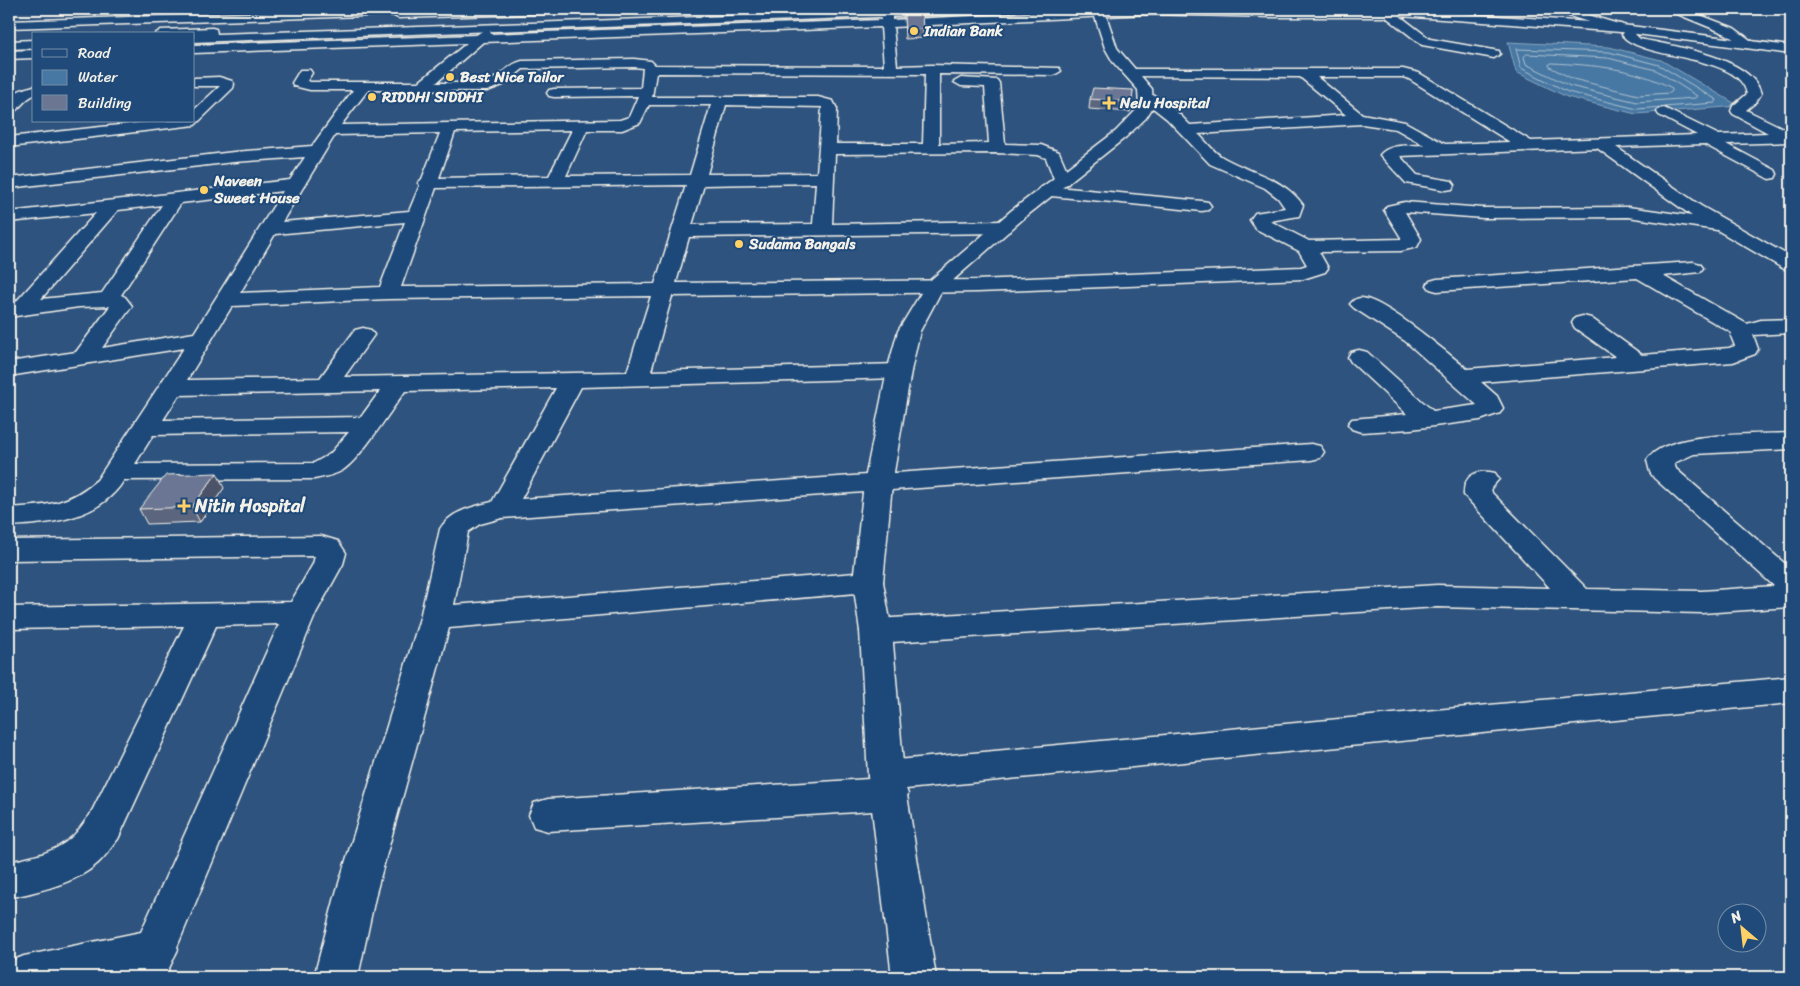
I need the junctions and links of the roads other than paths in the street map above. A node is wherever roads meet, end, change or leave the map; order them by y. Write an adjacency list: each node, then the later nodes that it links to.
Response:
1 (92, 9): 19 (main road)
2 (236, 9): 15 (main road)
3 (601, 9): 16 (main road)
4 (863, 9): 9 (main road)
5 (1013, 9): 17 (main road)
6 (1169, 9): 12 (main road)
7 (1557, 9): 22 (main road)
8 (1674, 9): 30 (main road)
9 (785, 10): 16 (main road)
10 (311, 11): 11 (main road); 15 (main road)
11 (357, 11): 16 (main road)
12 (1138, 11): 13 (main road); 18 (main road)
13 (1387, 12): 14 (main road); 34 (main road)
14 (1432, 12): 22 (main road)
15 (223, 17): 19 (main road)
16 (396, 17): 23 (main road)
17 (886, 19): 18 (main road); 21 (main road); 25 (main road); 37 (main road)
18 (1103, 19): 41 (main road)
19 (70, 23): 20 (main road)
20 (9, 25)
21 (491, 28): 25 (main road); 29 (main road)
22 (1626, 29): 30 (main road); 64 (main road)
23 (189, 32)
24 (32, 38): 26 (main road)
25 (482, 38): 31 (main road); 46 (main road)
26 (9, 39)
27 (32, 44): 28 (main road)
28 (9, 45)
29 (195, 45)
30 (1751, 45): 32 (main road)
31 (195, 46)
32 (1791, 50)
33 (32, 54): 35 (main road)
34 (1494, 54)
35 (9, 55)
36 (650, 69): 37 (main road); 46 (main road); 49 (main road)
37 (891, 69): 42 (main road)
38 (1054, 71): 43 (main road)
39 (1302, 72): 41 (main road); 55 (main road); 68 (main road)
40 (305, 73): 45 (main road)
41 (1131, 73): 50 (main road)
42 (932, 76): 43 (main road); 69 (main road)
43 (993, 77): 70 (main road)
44 (195, 82): 54 (main road)
45 (363, 87): 46 (main road); 61 (main road)
46 (422, 87)
47 (32, 91): 52 (main road)
48 (554, 93): 49 (main road)
49 (645, 96): 51 (main road); 59 (main road)
50 (1146, 98): 62 (main road); 83 (main road)
51 (720, 101): 71 (main road); 77 (main road)
52 (9, 110)
53 (1664, 112): 65 (main road)
54 (195, 117)
55 (1362, 119): 62 (main road); 72 (main road)
56 (81, 122): 63 (main road)
57 (183, 122): 63 (main road)
58 (190, 122): 74 (main road)
59 (581, 127): 60 (main road); 78 (main road)
60 (449, 129): 61 (main road); 80 (main road)
61 (330, 130): 73 (main road)
62 (1187, 130): 96 (main road)
63 (65, 136): 66 (main road)
64 (1785, 138): 65 (main road)
65 (1710, 139): 67 (main road); 75 (main road)
66 (9, 142)
67 (1600, 143): 68 (main road); 89 (main road)
68 (1528, 146): 72 (main road)
69 (931, 147): 70 (main road); 71 (main road)
70 (996, 148): 83 (main road)
71 (826, 149): 76 (main road)
72 (1442, 149): 82 (main road)
73 (316, 151): 74 (main road); 81 (main road)
74 (140, 168): 79 (main road)
75 (1769, 174)
76 (826, 178): 77 (main road); 92 (main road)
77 (696, 179): 78 (main road); 93 (main road)
78 (555, 181): 80 (main road)
79 (9, 183)
80 (427, 184): 87 (main road)
81 (296, 185): 84 (main road); 91 (main road)
82 (1446, 185)
83 (1054, 186): 85 (main road); 90 (main road)
84 (174, 200): 86 (main road); 104 (main road)
85 (1202, 206)
86 (111, 207): 88 (main road); 107 (main road)
87 (416, 216): 91 (main road); 103 (main road)
88 (9, 218)
89 (1725, 226): 95 (main road); 96 (main road)
90 (1003, 227): 92 (main road); 101 (main road)
91 (269, 229): 105 (main road)
92 (822, 229): 93 (main road)
93 (680, 231): 102 (main road)
94 (1791, 243): 95 (main road)
95 (1754, 244): 97 (main road)
96 (1306, 247): 101 (main road)
97 (1791, 265)
98 (1692, 268): 99 (main road)
99 (1640, 271): 100 (main road); 110 (main road)
100 (1437, 286)
101 (934, 287): 102 (main road); 117 (main road)
102 (665, 288): 103 (main road); 119 (main road)
103 (388, 293): 105 (main road)
104 (108, 299): 107 (main road); 114 (main road)
105 (225, 300): 112 (main road)
106 (1361, 304): 118 (main road)
107 (15, 310)
108 (1583, 323): 115 (main road)
109 (1791, 326): 110 (main road)
110 (1744, 331): 115 (main road)
111 (363, 334): 122 (main road)
112 (201, 339): 114 (main road); 123 (main road)
113 (1359, 357): 124 (main road)
114 (83, 358): 116 (main road)
115 (1638, 363): 118 (main road)
116 (9, 369)
117 (899, 371): 119 (main road); 132 (main road)
118 (1460, 377): 124 (main road)
119 (637, 379): 120 (main road)
120 (572, 381): 121 (main road); 133 (main road)
121 (398, 384): 122 (main road); 125 (main road)
122 (326, 386): 123 (main road)
123 (171, 388): 127 (main road)
124 (1427, 419): 126 (main road)
125 (368, 424): 127 (main road); 130 (main road)
126 (1361, 424)
127 (145, 428): 130 (main road)
128 (1791, 441): 137 (main road)
129 (1311, 452): 132 (main road)
130 (116, 472): 134 (main road)
131 (1485, 479): 139 (main road)
132 (878, 484): 133 (main road); 136 (main road)
133 (502, 509): 143 (main road)
134 (9, 517)
135 (9, 550): 140 (main road)
136 (868, 582): 143 (main road); 144 (main road)
137 (1791, 585)
138 (1791, 596): 139 (main road)
139 (1579, 599): 144 (main road)
140 (300, 613): 141 (main road); 149 (main road)
141 (206, 614): 142 (main road); 148 (main road)
142 (9, 618)
143 (436, 618): 151 (main road)
144 (876, 630): 146 (main road)
145 (1791, 690): 146 (main road)
146 (887, 785): 147 (main road); 152 (main road)
147 (548, 815)
148 (9, 880)
149 (150, 963): 150 (main road)
150 (24, 977)
151 (336, 977)
152 (914, 977)

